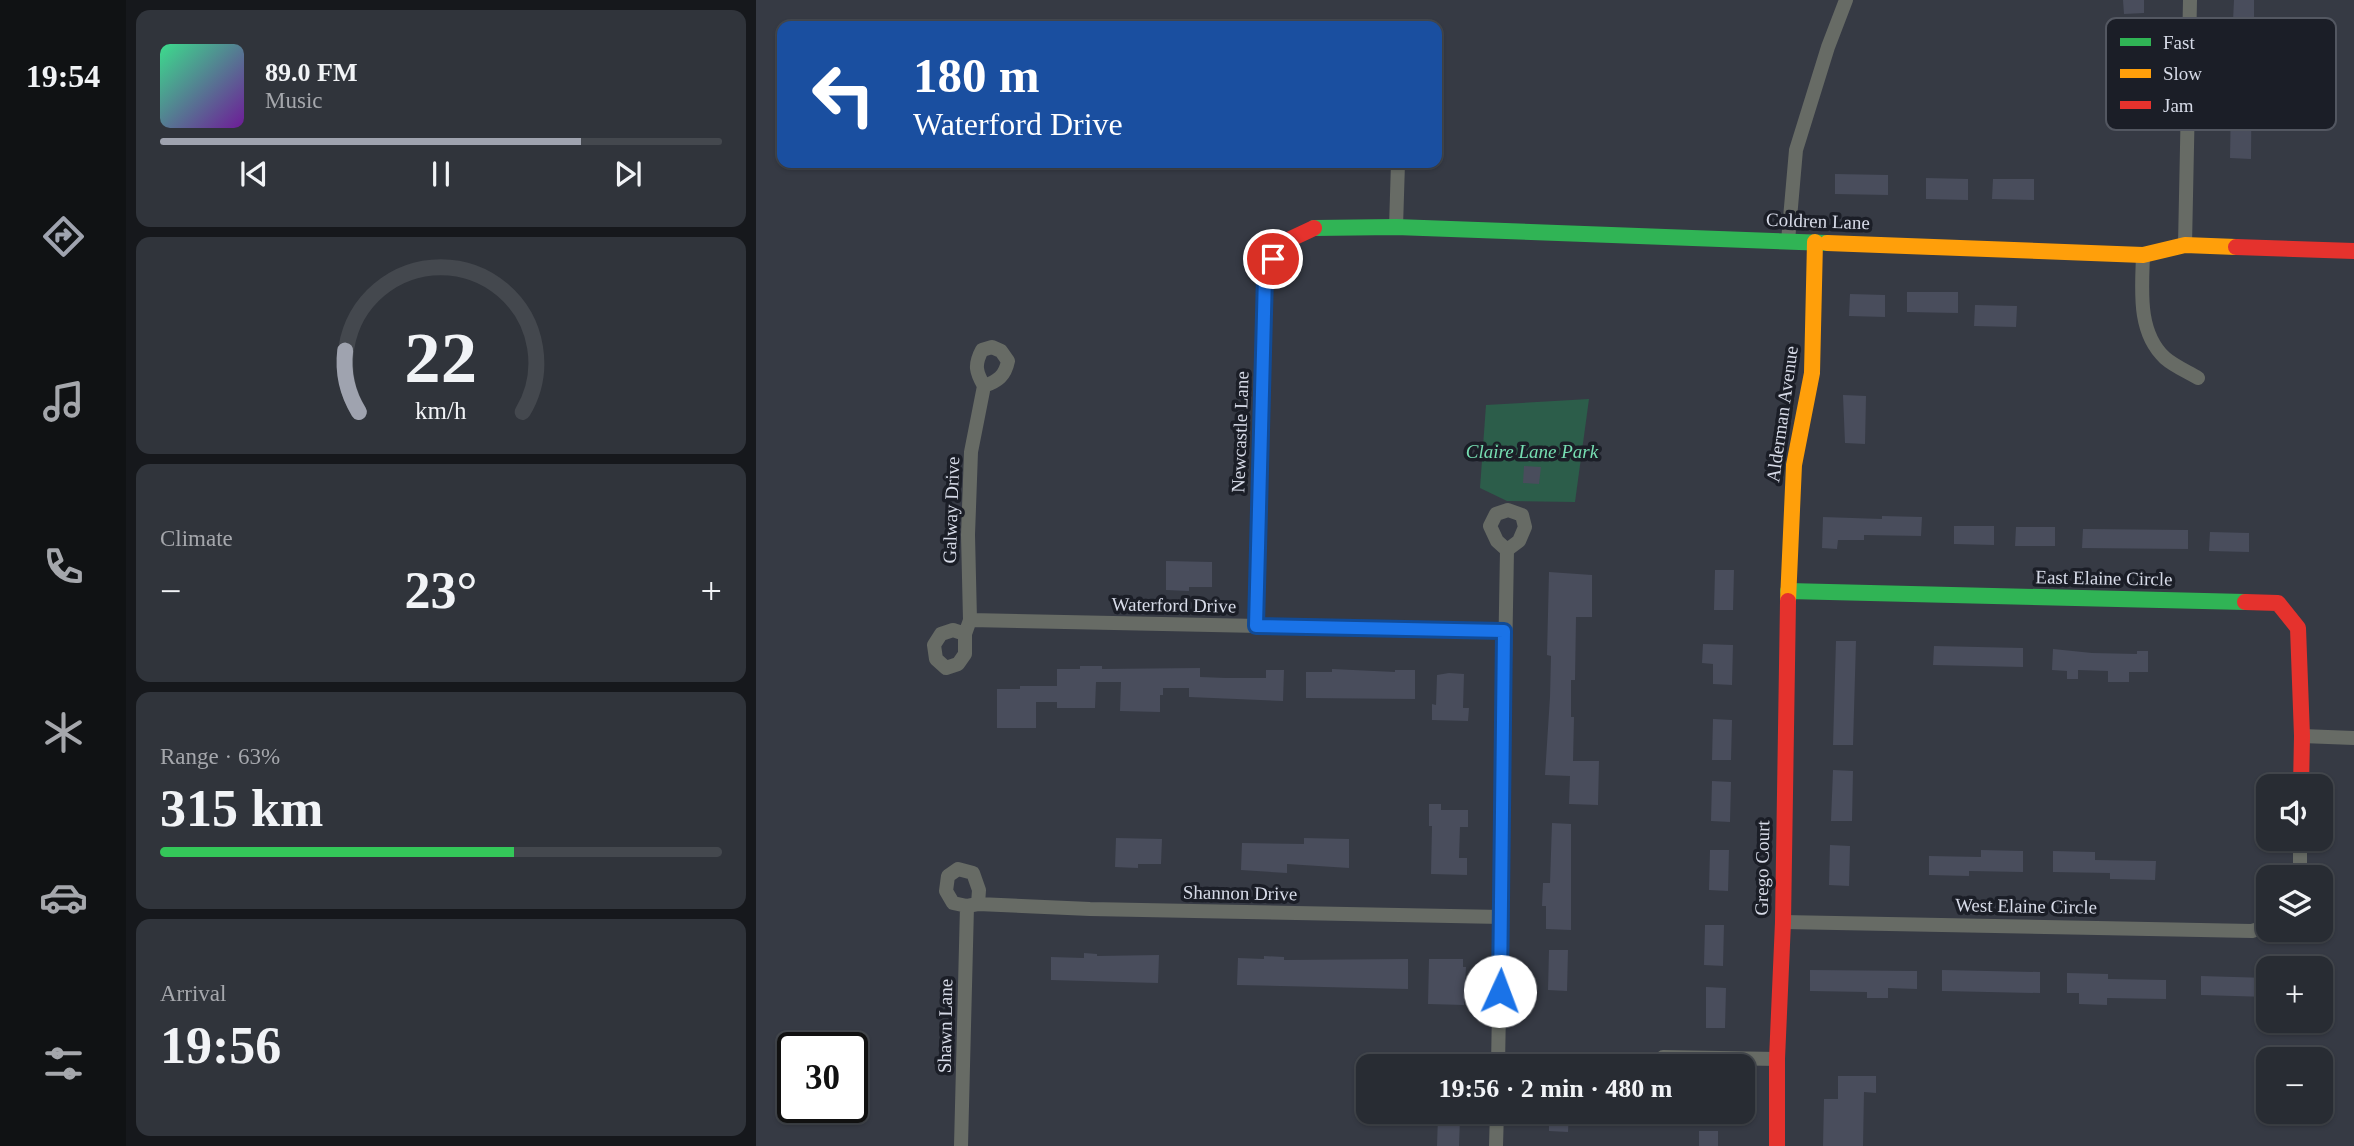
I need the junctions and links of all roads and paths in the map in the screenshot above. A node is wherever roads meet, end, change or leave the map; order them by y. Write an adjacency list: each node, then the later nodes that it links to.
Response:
1 (1846, 0): 7 (street)
2 (2190, 0): 3 (street)
3 (2190, 18)
4 (2187, 130): 10 (street)
5 (1398, 168): 6 (street)
6 (1396, 227): 7 (street, Coldren Lane); 9 (street, Coldren Lane)
7 (1788, 241): 8 (street, Coldren Lane)
8 (1815, 242): 12 (street, Coldren Lane); 16 (street, Alderman Avenue)
9 (1282, 243): 17 (street, Newcastle Lane)
10 (2185, 245): 11 (street, Coldren Lane); 12 (street, Coldren Lane)
11 (2354, 251)
12 (2143, 255): 13 (street)
13 (2198, 378)
14 (984, 386): 18 (street, Galway Drive)
15 (1507, 550): 19 (street)
16 (1788, 591): 20 (street, East Elaine Circle); 25 (street, Grego Court)
17 (1256, 626): 18 (street, Waterford Drive); 19 (street, Waterford Drive)
18 (967, 627)
19 (1504, 631): 24 (street)
20 (2302, 736): 21 (street); 22 (street)
21 (2354, 738)
22 (2301, 774)
23 (972, 905): 24 (street, Shannon Drive); 31 (street, Shawn Lane)
24 (1502, 917): 27 (street)
25 (1783, 922): 26 (street, West Elaine Circle); 29 (street, Grego Court)
26 (2256, 930)
27 (1498, 1054)
28 (1755, 1059): 29 (street)
29 (1777, 1059): 33 (street, Grego Court)
30 (1497, 1124): 32 (street)
31 (961, 1146)
32 (1496, 1146)
33 (1777, 1146)

